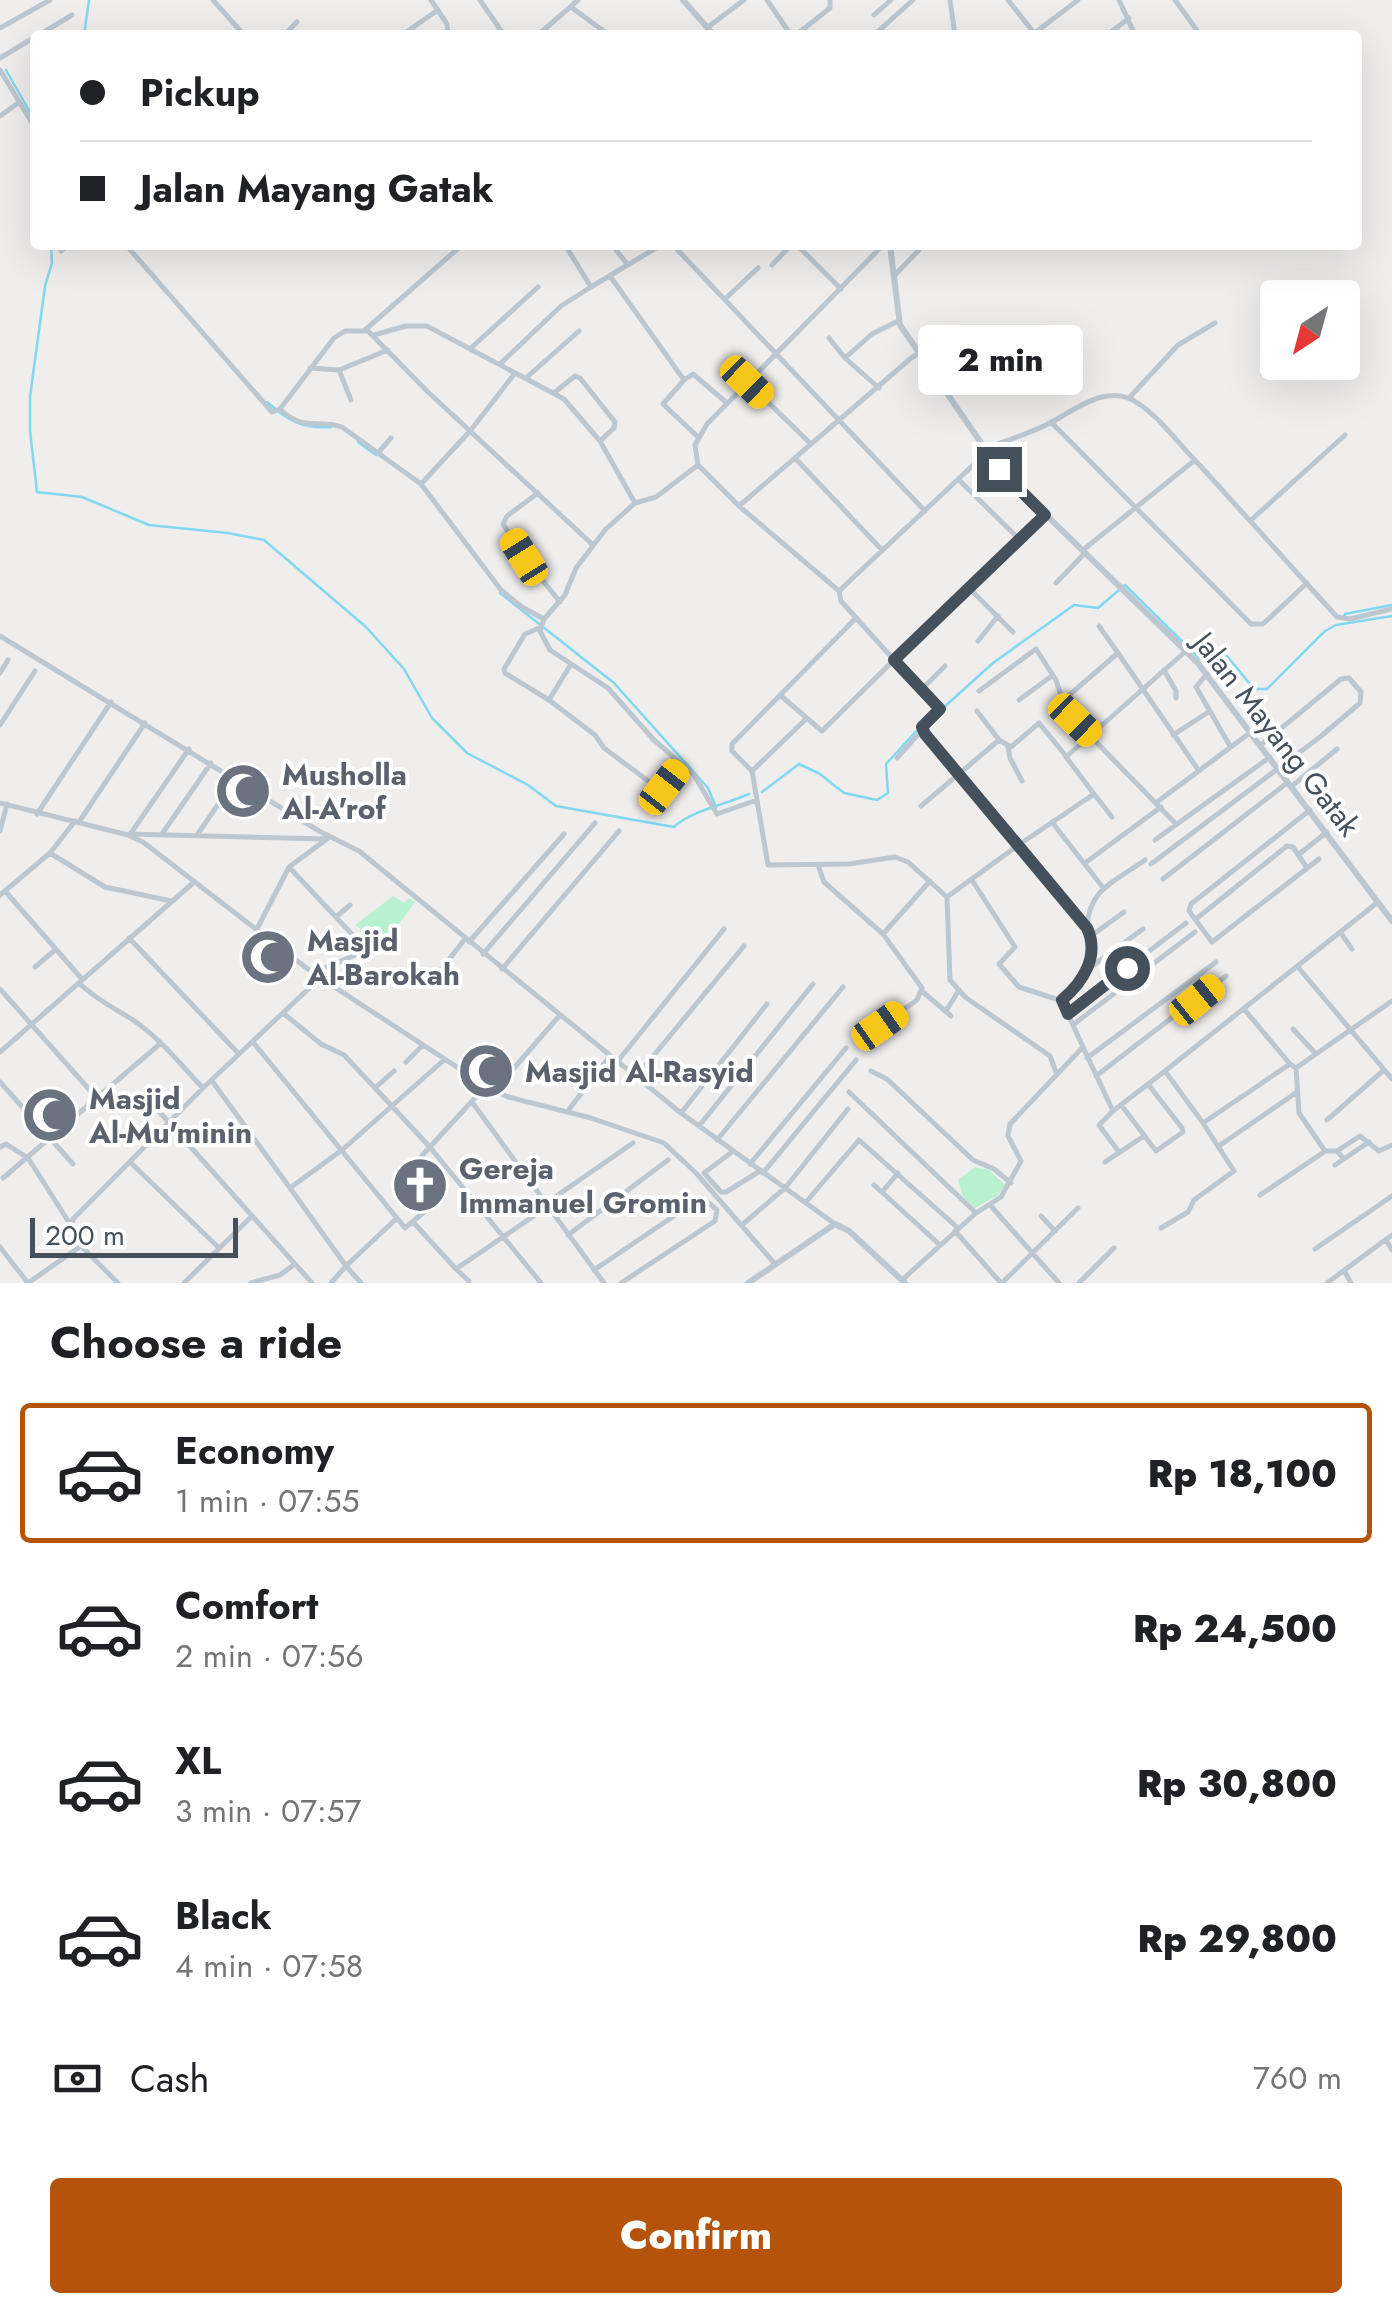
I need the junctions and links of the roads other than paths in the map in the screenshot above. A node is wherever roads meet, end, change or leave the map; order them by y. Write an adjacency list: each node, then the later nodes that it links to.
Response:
1 (50, 0): 24 (street)
2 (431, 0): 18 (street)
3 (480, 0): 31 (street)
4 (578, 0): 17 (street)
5 (683, 0): 23 (street)
6 (744, 0): 23 (street)
7 (767, 0): 35 (street)
8 (830, 0): 36 (street)
9 (891, 0): 20 (street)
10 (913, 0): 37 (street)
11 (950, 0): 38 (street)
12 (1008, 0): 39 (street)
13 (1078, 0): 40 (street)
14 (1119, 0): 21 (street)
15 (216, 1): 27 (street)
16 (1179, 2): 25 (street)
17 (571, 6): 32 (street); 33 (street)
18 (438, 10): 29 (street); 30 (street)
19 (72, 15): 26 (street)
20 (874, 15)
21 (1129, 18): 41 (street); 42 (street)
22 (297, 22): 28 (street)
23 (708, 27): 34 (street)
24 (0, 28)
25 (1196, 29)
26 (47, 30)
27 (240, 30)
28 (289, 30)
29 (409, 30)
30 (448, 30)
31 (501, 30)
32 (544, 30)
33 (602, 30)
34 (710, 30)
35 (790, 30)
36 (801, 30)
37 (880, 30)
38 (954, 30)
39 (1031, 30)
40 (1039, 30)
41 (1113, 30)
42 (1134, 30)
43 (30, 40): 44 (street)
44 (0, 58)
45 (0, 70): 46 (street)
46 (19, 103): 47 (street); 48 (street)
47 (0, 116)
48 (30, 120)
49 (130, 250): 93 (street)
50 (456, 250): 72 (street)
51 (567, 250): 66 (street)
52 (616, 250): 61 (street)
53 (653, 250): 61 (street)
54 (678, 250): 68 (street)
55 (788, 250): 60 (street)
56 (799, 250): 67 (street)
57 (882, 250): 67 (street)
58 (888, 250): 64 (street, Jalan Mayang Gatak)
59 (919, 250): 64 (street)
60 (772, 264)
61 (628, 265): 63 (street)
62 (758, 268): 68 (street)
63 (610, 276): 66 (street); 86 (street)
64 (894, 276): 69 (street, Jalan Mayang Gatak)
65 (538, 286): 76 (street)
66 (591, 287): 81 (street)
67 (840, 289): 78 (street)
68 (725, 299): 78 (street)
69 (898, 321): 79 (street, Jalan Mayang Gatak); 80 (street)
70 (1214, 323): 90 (street)
71 (953, 329): 79 (street)
72 (365, 330): 74 (street); 82 (street)
73 (578, 331): 85 (street)
74 (374, 335): 76 (street); 77 (street)
75 (828, 338): 80 (street)
76 (471, 348): 81 (street)
77 (388, 350): 83 (street); 96 (street)
78 (776, 353): 87 (street); 94 (street)
79 (918, 355): 88 (street); 102 (street, Jalan Mayang Gatak)
80 (845, 358): 88 (street)
81 (500, 364): 84 (street)
82 (310, 368): 83 (street); 93 (street)
83 (339, 370): 91 (street)
84 (515, 373): 85 (street); 96 (street)
85 (526, 378): 89 (street)
86 (684, 380): 92 (street); 98 (street)
87 (747, 382): 92 (street); 101 (street)
88 (878, 388): 94 (street)
89 (555, 392): 100 (street); 100 (street)
90 (1129, 398): 95 (street); 105 (street)
91 (352, 400)
92 (727, 404): 98 (street)
93 (278, 411): 103 (street)
94 (840, 420): 101 (street); 113 (street)
95 (1051, 422): 102 (street); 112 (street)
96 (471, 430): 108 (street); 109 (street)
97 (1346, 435): 115 (street)
98 (697, 436): 106 (street)
99 (391, 438): 103 (street)
100 (600, 441): 110 (street)
101 (812, 444): 104 (street)
102 (984, 451): 107 (street); 114 (street, Jalan Mayang Gatak)
103 (378, 453): 108 (street)
104 (795, 458): 111 (street); 118 (street)
105 (1195, 460): 112 (street); 115 (street)
106 (698, 465): 110 (street); 111 (street)
107 (959, 480): 113 (street); 116 (street)
108 (421, 484): 128 (street)
109 (538, 493): 117 (street); 124 (street)
110 (635, 502): 117 (street)
111 (739, 506): 123 (street)
112 (1135, 508): 119 (street); 121 (street)
113 (925, 511): 118 (street)
114 (1045, 515): 116 (street); 119 (street, Jalan Mayang Gatak)
115 (1250, 521): 121 (street)
116 (1020, 540): 122 (street)
117 (593, 545): 124 (street)
118 (882, 550): 123 (street)
119 (1084, 552): 120 (street); 133 (street, Jalan Mayang Gatak)
120 (1056, 583)
121 (1307, 583): 125 (street)
122 (969, 588): 126 (street); 136 (street)
123 (839, 591): 127 (street)
124 (560, 602): 128 (street)
125 (1392, 610)
126 (998, 616): 130 (street); 132 (street)
127 (856, 618): 136 (street); 147 (street)
128 (541, 624): 137 (street); 149 (street)
129 (1099, 626): 134 (street)
130 (1013, 632)
131 (0, 636): 151 (street)
132 (978, 641)
133 (1186, 650): 139 (street); 143 (street, Jalan Mayang Gatak)
134 (1118, 653): 144 (street); 152 (street)
135 (8, 660): 141 (street)
136 (894, 660): 145 (street); 155 (street)
137 (572, 664): 149 (street); 172 (street)
138 (945, 666): 145 (street)
139 (1164, 670): 144 (street); 148 (street)
140 (35, 671): 157 (street)
141 (0, 673)
142 (1053, 674): 146 (street); 150 (street); 152 (street)
143 (1208, 674): 154 (street); 159 (street, Jalan Mayang Gatak)
144 (1143, 688): 160 (street); 161 (street)
145 (922, 689): 158 (street)
146 (979, 692)
147 (780, 695): 155 (street); 175 (street)
148 (1176, 698)
149 (549, 700): 172 (street)
150 (1019, 700)
151 (111, 702): 156 (street); 186 (street)
152 (1061, 702): 160 (street)
153 (977, 711): 162 (street)
154 (1210, 711): 161 (street); 164 (street)
155 (806, 719): 175 (street)
156 (146, 723): 166 (street); 188 (street)
157 (0, 726)
158 (922, 730): 170 (street); 176 (street)
159 (1252, 732): 163 (street, Jalan Mayang Gatak); 164 (street)
160 (1090, 735): 169 (street); 183 (street)
161 (1173, 736): 174 (street)
162 (999, 740): 165 (street); 176 (street)
163 (1262, 744): 168 (street, Jalan Mayang Gatak); 173 (street)
164 (1230, 746): 174 (street)
165 (1008, 747): 169 (street); 178 (street)
166 (189, 749): 171 (street); 195 (street)
167 (1336, 750): 179 (street)
168 (1271, 756): 173 (street, Jalan Mayang Gatak); 191 (street)
169 (1066, 757): 180 (street)
170 (898, 758)
171 (211, 764): 177 (street); 196 (street)
172 (682, 765): 181 (street)
173 (1278, 767): 179 (street, Jalan Mayang Gatak); 213 (street)
174 (1199, 770): 183 (street)
175 (752, 772): 181 (street)
176 (957, 773): 184 (street); 201 (street)
177 (236, 780): 198 (street); 199 (street)
178 (1022, 781)
179 (1291, 784): 185 (street, Jalan Mayang Gatak); 209 (street)
180 (1094, 794): 187 (street); 189 (street)
181 (757, 800): 206 (street)
182 (3, 803): 186 (street); 192 (street)
183 (1159, 805): 191 (street); 205 (street)
184 (921, 806)
185 (1310, 810): 194 (street, Jalan Mayang Gatak); 221 (street)
186 (37, 814): 188 (street)
187 (1112, 817)
188 (77, 822): 195 (street); 202 (street)
189 (1052, 822): 201 (street); 205 (street)
190 (595, 823): 237 (street)
191 (1176, 824): 200 (street)
192 (0, 831)
193 (619, 831): 242 (street)
194 (1327, 832): 203 (street); 217 (street, Jalan Mayang Gatak)
195 (129, 834): 196 (street); 211 (street)
196 (162, 834): 198 (street)
197 (564, 834): 233 (street)
198 (196, 835): 199 (street)
199 (329, 837): 207 (street); 233 (street)
200 (1155, 840)
201 (1020, 844): 212 (street); 225 (street)
202 (50, 853): 214 (street); 216 (street)
203 (1298, 855): 208 (street); 221 (street)
204 (1319, 859): 208 (street)
205 (1085, 863): 213 (street)
206 (818, 865): 210 (street); 230 (street)
207 (289, 866): 220 (street); 224 (street)
208 (1307, 868): 221 (street)
209 (1163, 879)
210 (930, 881): 215 (street); 230 (street)
211 (194, 882): 216 (street); 224 (street)
212 (968, 883): 215 (street); 253 (street)
213 (1104, 888): 225 (street)
214 (3, 893): 236 (street)
215 (947, 897): 251 (street)
216 (172, 901): 232 (street)
217 (1378, 902): 222 (street, Jalan Mayang Gatak); 229 (street)
218 (350, 905): 220 (street)
219 (1124, 912): 231 (street)
220 (336, 916): 243 (street)
221 (1196, 919)
222 (1392, 920)
223 (1186, 923): 258 (street)
224 (257, 928): 243 (street)
225 (1087, 928): 231 (street)
226 (724, 930): 278 (street)
227 (1142, 930): 241 (street)
228 (1195, 932): 260 (street)
229 (1340, 932): 235 (street); 239 (street)
230 (883, 934): 252 (street)
231 (1091, 936): 241 (street)
232 (130, 938): 247 (street); 271 (street)
233 (467, 940): 237 (street); 246 (street)
234 (744, 946): 287 (street)
235 (1352, 949)
236 (55, 950): 240 (street); 247 (street)
237 (482, 954): 242 (street)
238 (1216, 962): 274 (street)
239 (1297, 966): 256 (street); 264 (street)
240 (35, 967)
241 (1088, 968): 253 (street)
242 (502, 969): 259 (street)
243 (313, 973): 245 (street)
244 (1226, 976): 286 (street)
245 (320, 978): 257 (street); 267 (street)
246 (432, 980)
247 (81, 982): 261 (street); 266 (street)
248 (813, 984): 311 (street)
249 (843, 987): 314 (street)
250 (0, 988): 261 (street)
251 (959, 990): 252 (street); 281 (street)
252 (922, 991): 262 (street)
253 (1062, 1000): 258 (street)
254 (1392, 1000): 264 (street)
255 (768, 1004): 306 (street)
256 (1244, 1009): 279 (street); 285 (street)
257 (283, 1013): 265 (street); 293 (street)
258 (1068, 1014): 260 (street)
259 (560, 1015): 273 (street); 280 (street)
260 (1073, 1024): 268 (street)
261 (32, 1025): 270 (street); 297 (street)
262 (880, 1026)
263 (1293, 1029): 272 (street)
264 (1349, 1030): 272 (street); 282 (street)
265 (253, 1042): 271 (street); 321 (street)
266 (161, 1043): 292 (street); 297 (street)
267 (422, 1046): 276 (street); 277 (street)
268 (1083, 1047): 274 (street); 281 (street)
269 (846, 1048): 332 (street)
270 (0, 1052)
271 (240, 1054): 289 (street)
272 (1316, 1054): 279 (street)
273 (610, 1056): 278 (street); 305 (street)
274 (1087, 1058): 286 (street)
275 (856, 1060): 334 (street)
276 (406, 1062)
277 (442, 1062): 294 (street); 302 (street)
278 (617, 1062): 287 (street)
279 (1293, 1066): 296 (street); 310 (street)
280 (514, 1068)
281 (1059, 1070): 337 (street)
282 (1384, 1070): 288 (street); 308 (street)
283 (394, 1071): 293 (street)
284 (871, 1071): 337 (street)
285 (1165, 1071): 291 (street); 310 (street)
286 (1096, 1076): 304 (street)
287 (636, 1077): 306 (street)
288 (1392, 1079)
289 (211, 1080): 292 (street); 339 (street)
290 (0, 1082): 307 (street)
291 (1148, 1084): 301 (street); 312 (street)
292 (203, 1088): 309 (street)
293 (375, 1088): 302 (street)
294 (484, 1088): 300 (street); 305 (street)
295 (849, 1092): 348 (street)
296 (1297, 1092): 319 (street); 322 (street)
297 (95, 1096): 313 (street)
298 (147, 1098): 309 (street)
299 (43, 1101): 307 (street)
300 (472, 1102): 318 (street); 346 (street)
301 (1122, 1106): 304 (street); 312 (street)
302 (392, 1107): 318 (street); 321 (street)
303 (848, 1110): 340 (street)
304 (1113, 1111): 325 (street)
305 (567, 1112): 355 (street)
306 (681, 1113): 311 (street)
307 (28, 1114): 313 (street)
308 (1327, 1120)
309 (169, 1122): 329 (street); 349 (street)
310 (1203, 1122): 319 (street)
311 (699, 1126): 314 (street)
312 (1144, 1136): 325 (street)
313 (50, 1138): 326 (street); 331 (street)
314 (717, 1140): 324 (street)
315 (1369, 1142): 317 (street); 323 (street); 327 (street)
316 (633, 1143): 346 (street)
317 (1392, 1145)
318 (429, 1146): 352 (street); 360 (street)
319 (1219, 1146): 356 (street)
320 (0, 1147): 326 (street)
321 (342, 1150): 339 (street); 351 (street)
322 (1325, 1151): 323 (street); 342 (street)
323 (1337, 1151): 327 (street)
324 (733, 1152): 332 (street); 334 (street)
325 (1119, 1152): 330 (street)
326 (28, 1158): 336 (street); 353 (street)
327 (1344, 1159): 333 (street)
328 (668, 1160): 359 (street)
329 (130, 1162): 353 (street); 365 (street)
330 (1106, 1162)
331 (73, 1164)
332 (750, 1164): 334 (street)
333 (1336, 1165)
334 (761, 1172): 340 (street)
335 (898, 1174): 341 (street); 344 (street); 357 (street)
336 (3, 1178)
337 (1011, 1183): 345 (street)
338 (874, 1185): 341 (street)
339 (290, 1188): 371 (street)
340 (785, 1188): 344 (street); 355 (street)
341 (882, 1192): 362 (street)
342 (1260, 1195)
343 (1392, 1196): 367 (street)
344 (806, 1202): 354 (street)
345 (990, 1204): 348 (street); 369 (street)
346 (546, 1206): 359 (street); 360 (street)
347 (1078, 1208): 358 (street)
348 (976, 1213): 357 (street)
349 (252, 1216): 365 (street); 370 (street)
350 (1041, 1216): 358 (street)
351 (396, 1219): 352 (street); 371 (street)
352 (414, 1222): 373 (street)
353 (70, 1224): 364 (street)
354 (836, 1224): 372 (street); 377 (street)
355 (742, 1225): 372 (street)
356 (1161, 1228)
357 (957, 1229): 362 (street); 389 (street)
358 (1055, 1232): 369 (street)
359 (568, 1235): 374 (street)
360 (502, 1237): 373 (street); 385 (street)
361 (1389, 1238): 368 (street); 375 (street)
362 (940, 1245): 377 (street)
363 (0, 1246): 378 (street)
364 (81, 1246): 378 (street); 379 (street)
365 (220, 1248): 380 (street)
366 (1114, 1248): 391 (street)
367 (1314, 1249)
368 (1392, 1250)
369 (1033, 1253): 389 (street); 390 (street)
370 (295, 1264): 381 (street); 382 (street)
371 (346, 1266): 383 (street); 384 (street)
372 (771, 1267): 388 (street)
373 (456, 1269): 376 (street)
374 (594, 1270): 386 (street); 387 (street)
375 (1345, 1272): 392 (street); 393 (street)
376 (469, 1282)
377 (904, 1282)
378 (28, 1283)
379 (118, 1283)
380 (184, 1283)
381 (251, 1283)
382 (312, 1283)
383 (330, 1283)
384 (361, 1283)
385 (541, 1283)
386 (604, 1283)
387 (620, 1283)
388 (748, 1283)
389 (1001, 1283)
390 (1059, 1283)
391 (1079, 1283)
392 (1327, 1283)
393 (1351, 1283)

